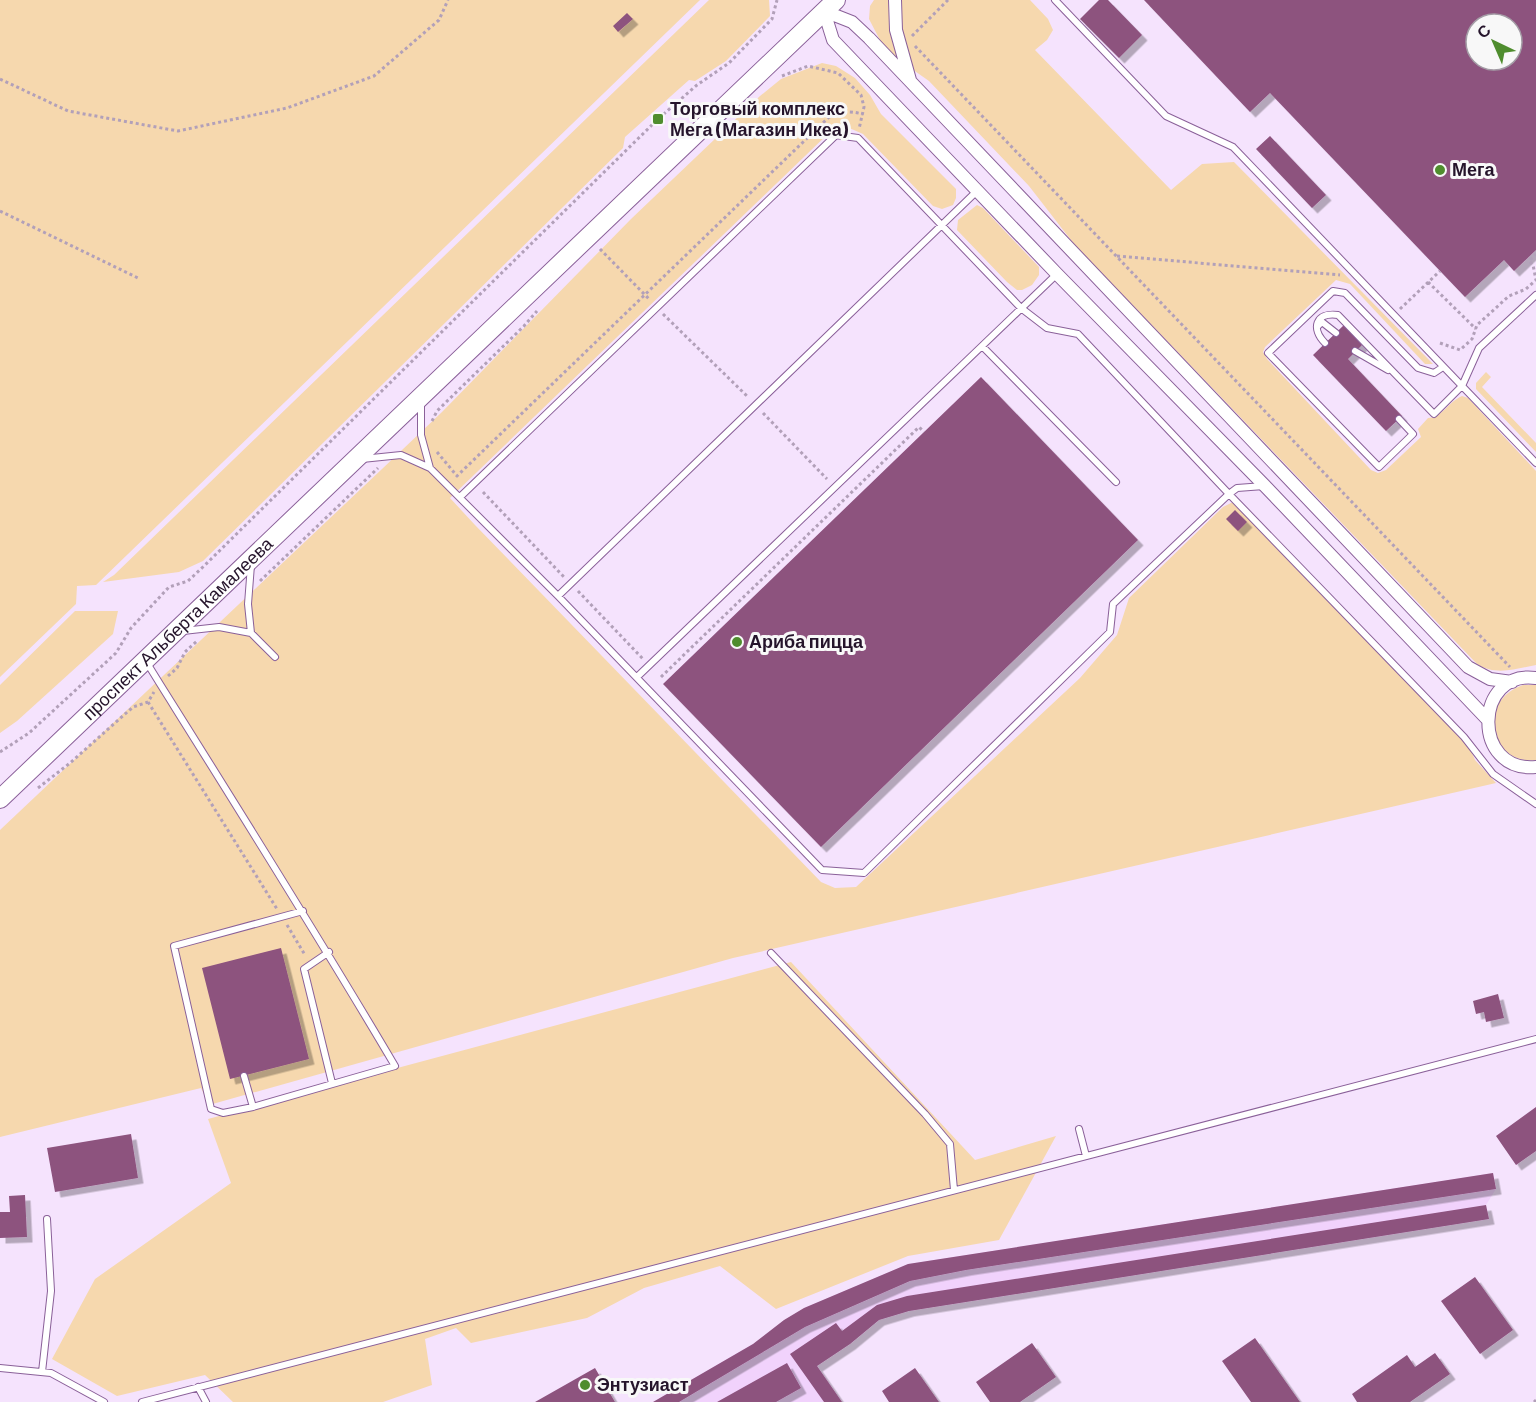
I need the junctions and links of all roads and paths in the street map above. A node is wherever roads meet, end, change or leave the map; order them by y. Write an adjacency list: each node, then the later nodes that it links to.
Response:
1 (448, 0): 9 (path)
2 (777, 0): 77 (path)
3 (895, 0): 11 (street)
4 (948, 0): 8 (path)
5 (1055, 0): 22 (lane)
6 (824, 4): 11 (street); 14 (street); 41 (main road, проспект Альберта Камалеева)
7 (907, 30): 8 (path)
8 (909, 40): 19 (path)
9 (0, 79)
10 (775, 80): 12 (path)
11 (912, 84): 73 (street)
12 (863, 114): 13 (path); 25 (path)
13 (858, 138): 16 (lane); 28 (lane)
14 (977, 191): 16 (lane); 21 (street)
15 (0, 211): 23 (path)
16 (941, 225): 29 (lane); 42 (lane)
17 (599, 247): 25 (path)
18 (1536, 254): 32 (path)
19 (1116, 256): 22 (path); 69 (path)
20 (1440, 271): 24 (path)
21 (1057, 274): 29 (lane); 52 (street)
22 (1357, 277): 30 (lane)
23 (138, 278)
24 (1428, 282): 30 (path); 32 (path)
25 (645, 295): 28 (path); 46 (path)
26 (1536, 295): 40 (lane)
27 (543, 303): 45 (path)
28 (657, 308): 42 (path); 56 (lane)
29 (1021, 308): 36 (lane); 55 (lane)
30 (1394, 316): 38 (lane)
31 (1316, 328): 33 (lane); 35 (lane); 39 (lane)
32 (1476, 329): 34 (path)
33 (1336, 333)
34 (1440, 343)
35 (1325, 344)
36 (982, 346): 51 (lane); 53 (lane)
37 (1355, 351): 39 (lane)
38 (1443, 367): 40 (lane); 43 (lane)
39 (1394, 373): 40 (lane)
40 (1462, 386): 49 (lane)
41 (421, 396): 45 (lane); 48 (main road, проспект Альберта Камалеева)
42 (756, 405): 53 (path); 61 (lane)
43 (1399, 420)
44 (924, 432): 57 (path)
45 (421, 435): 50 (lane)
46 (436, 450)
47 (401, 455): 48 (lane); 50 (lane); 62 (path)
48 (355, 460): 58 (main road, проспект Альберта Камалеева)
49 (1536, 462)
50 (430, 468): 56 (lane)
51 (1116, 482)
52 (1265, 486): 55 (lane); 76 (street)
53 (835, 487): 57 (path); 70 (lane)
54 (483, 492): 59 (path)
55 (1229, 494): 70 (lane); 81 (lane)
56 (460, 496): 61 (lane)
57 (845, 497): 71 (path)
58 (252, 559): 62 (lane); 64 (main road, проспект Альберта Камалеева)
59 (564, 577)
60 (578, 591): 68 (path)
61 (558, 596): 70 (lane)
62 (248, 604): 65 (lane)
63 (219, 627): 64 (lane); 65 (lane); 74 (path)
64 (176, 631): 67 (main road, проспект Альберта Камалеева)
65 (251, 633): 66 (lane)
66 (275, 657)
67 (145, 660): 74 (lane); 80 (main road, проспект Альберта Камалеева)
68 (644, 660)
69 (1510, 668)
70 (637, 677)
71 (661, 677)
72 (1536, 678): 73 (street)
73 (1512, 682): 76 (street)
74 (160, 684): 75 (path); 82 (lane)
75 (148, 702): 79 (path); 83 (path)
76 (1487, 719): 78 (street)
77 (0, 753)
78 (1536, 767)
79 (30, 794)
80 (0, 799)
81 (1536, 804)
82 (303, 911): 83 (lane); 84 (lane)
83 (282, 917): 86 (path); 90 (lane)
84 (329, 952): 86 (lane); 89 (lane)
85 (771, 953): 93 (lane)
86 (310, 965): 89 (lane)
87 (1536, 1039): 92 (lane)
88 (244, 1076): 90 (lane)
89 (332, 1083): 90 (lane)
90 (253, 1107)
91 (1079, 1129): 92 (lane)
92 (1086, 1156): 93 (lane)
93 (954, 1190): 97 (lane)
94 (46, 1219): 96 (lane)
95 (0, 1368): 96 (lane)
96 (42, 1372): 98 (lane)
97 (198, 1387): 99 (lane); 100 (lane)
98 (104, 1402)
99 (142, 1402)
100 (206, 1402)

